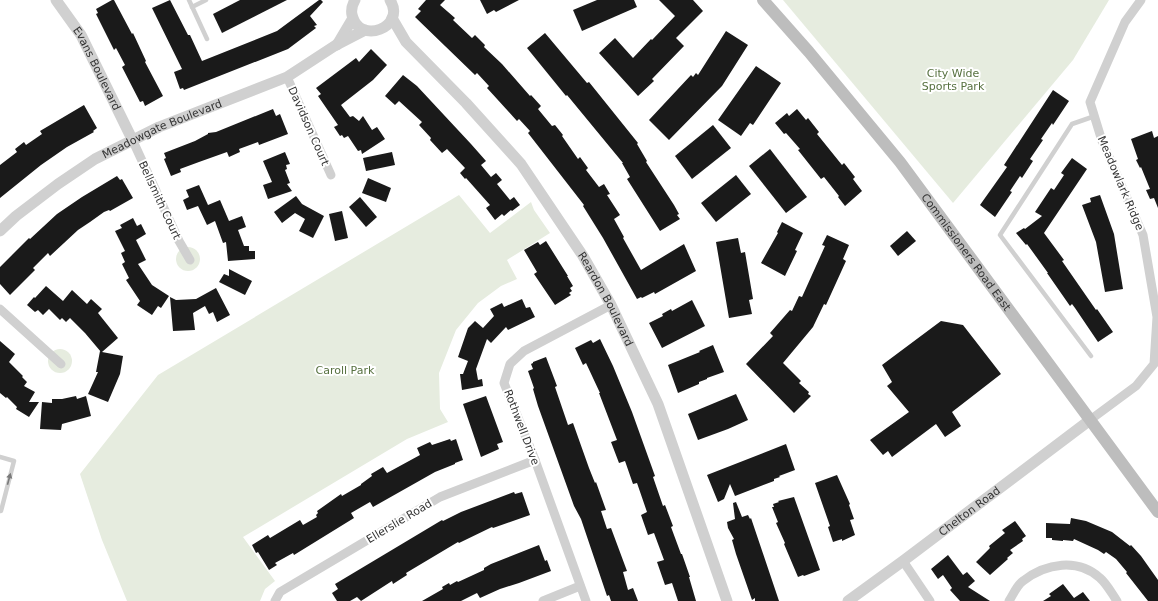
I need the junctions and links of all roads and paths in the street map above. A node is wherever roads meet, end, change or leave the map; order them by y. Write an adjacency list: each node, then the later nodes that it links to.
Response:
1 (56, 0): 18 (street, Evans Boulevard)
2 (189, 0): 8 (lane)
3 (206, 0): 8 (lane)
4 (355, 0): 9 (street)
5 (764, 0): 26 (main road, Commissioners Road East)
6 (1141, 0): 17 (street, Meadowlark Ridge)
7 (392, 1): 10 (street)
8 (192, 7): 13 (lane)
9 (353, 18): 11 (street); 15 (street, Meadowgate Boulevard)
10 (392, 18): 12 (street); 14 (street, Reardon Boulevard)
11 (365, 30): 12 (street); 15 (street, Meadowgate Boulevard)
12 (381, 30): 14 (street, Reardon Boulevard)
13 (207, 39)
14 (406, 42): 22 (street, Reardon Boulevard)
15 (336, 45): 16 (street, Meadowgate Boulevard)
16 (287, 77): 18 (street, Meadowgate Boulevard); 19 (street, Davidson Court)
17 (1094, 116): 24 (lane); 26 (street, Meadowlark Ridge)
18 (132, 139): 20 (street, Meadowgate Boulevard); 21 (street, Bellsmith Court)
19 (331, 175)
20 (0, 231)
21 (190, 260)
22 (611, 305): 28 (street, Rothwell Drive); 36 (street, Reardon Boulevard)
23 (0, 309): 25 (street)
24 (1091, 356)
25 (61, 364)
26 (1090, 420): 30 (main road, Commissioners Road East); 31 (street, Chelton Road)
27 (0, 457): 29 (lane, one-way to 27)
28 (535, 460): 32 (street, Rothwell Drive); 33 (street, Ellerslie Road)
29 (0, 511)
30 (1158, 512)
31 (903, 561): 37 (street, Chelton Road); 38 (street)
32 (580, 586): 34 (street); 35 (street, Rothwell Drive)
33 (275, 601)
34 (543, 601)
35 (586, 601)
36 (727, 601)
37 (848, 601)
38 (930, 601)
39 (1009, 601): 40 (street)
40 (1117, 601)

